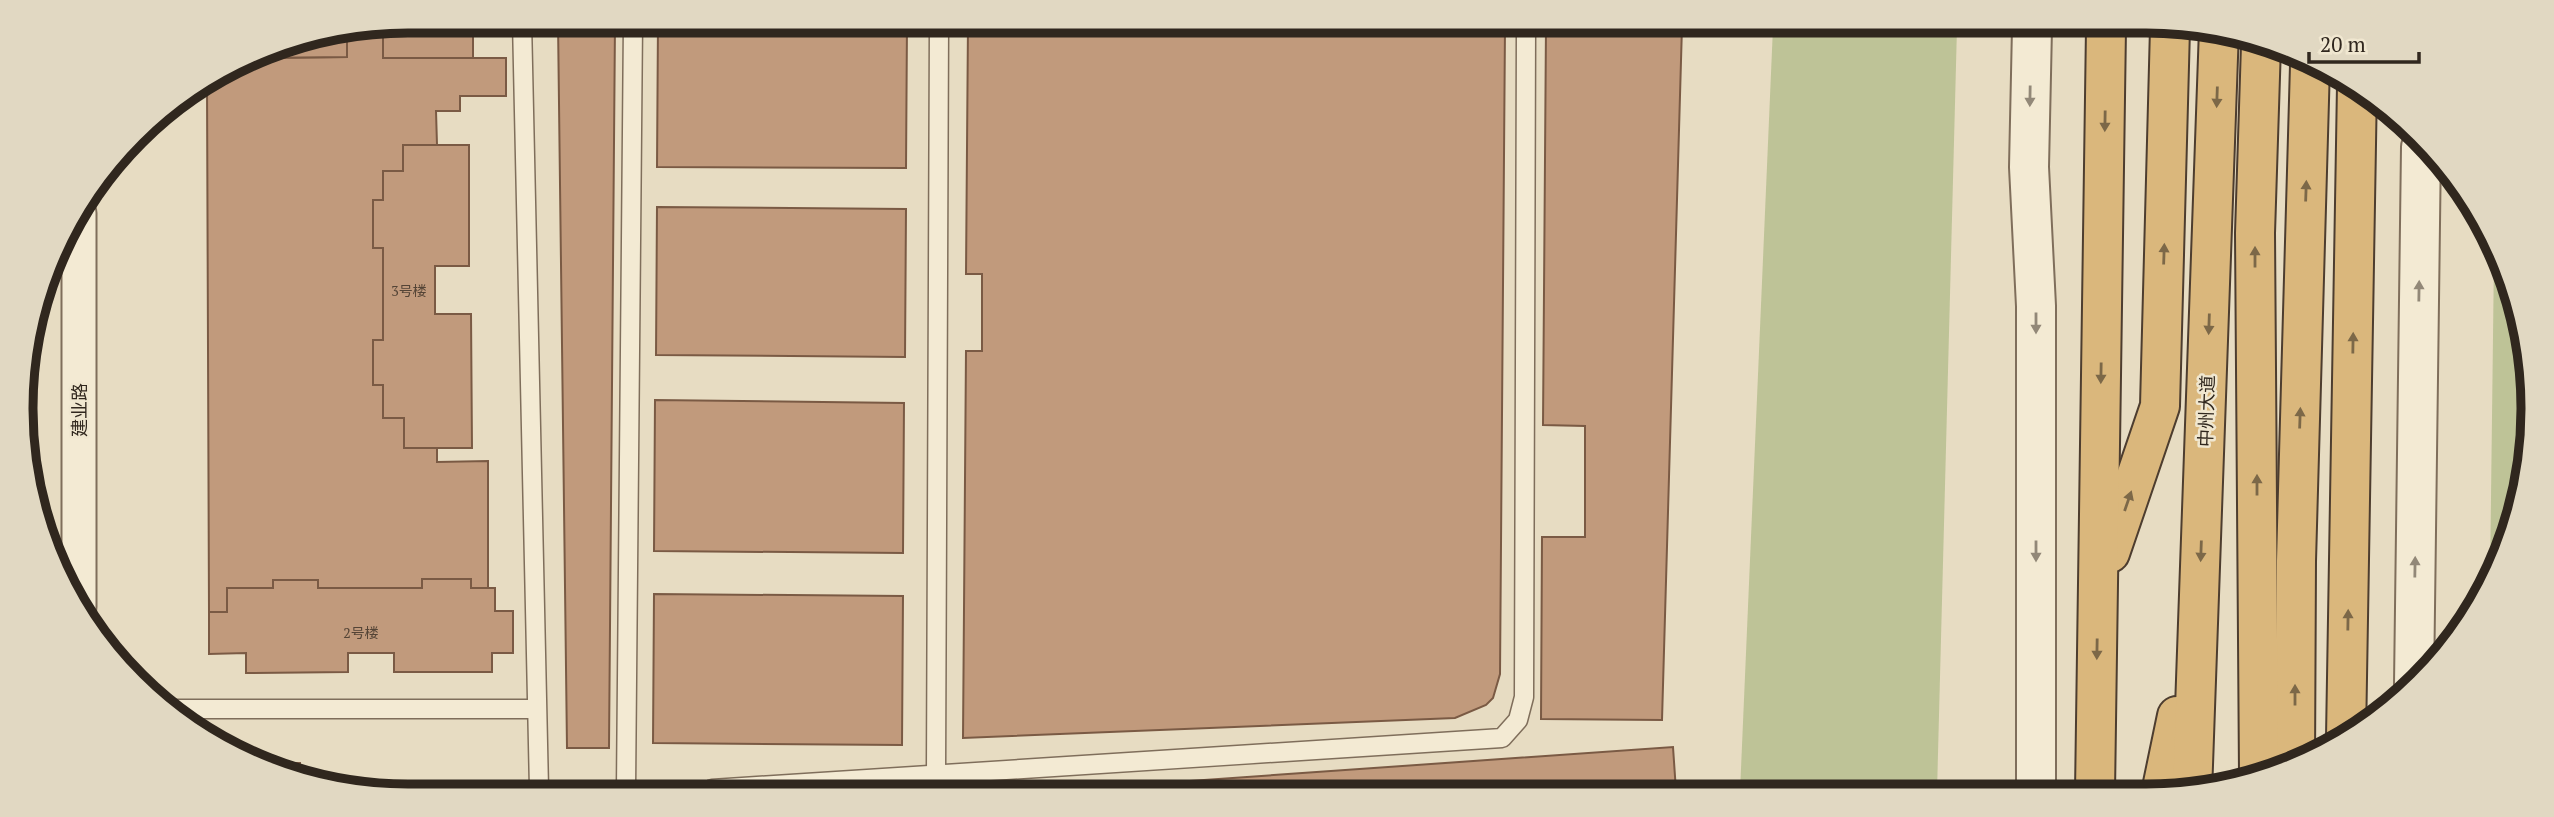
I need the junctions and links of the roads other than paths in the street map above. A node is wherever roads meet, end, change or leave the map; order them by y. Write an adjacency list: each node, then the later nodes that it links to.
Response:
1 (522, 33): 20 (lane)
2 (633, 33): 29 (lane)
3 (939, 33): 25 (lane)
4 (1527, 33): 25 (lane)
5 (2032, 33): 31 (street, one-way to 31)
6 (2106, 33): 15 (highway, one-way to 15)
7 (2170, 34): 15 (highway, one-way to 7)
8 (2219, 40): 16 (highway, 中州大道, one-way to 16)
9 (2261, 51): 17 (highway, one-way to 9)
10 (2310, 71): 22 (highway, one-way to 10)
11 (2357, 98): 21 (highway, one-way to 11)
12 (2421, 153): 18 (street, one-way to 12)
13 (79, 230): 14 (street, 建业路)
14 (79, 587)
15 (2098, 589): 32 (highway, one-way to 32)
16 (2199, 607): 26 (highway, 中州大道); 27 (highway)
17 (2258, 615): 23 (highway); 24 (highway)
18 (2414, 671)
19 (184, 709): 20 (lane)
20 (536, 709): 28 (lane)
21 (2346, 725)
22 (2295, 752)
23 (2274, 761)
24 (2259, 766)
25 (936, 775): 30 (lane)
26 (2192, 781)
27 (2163, 783)
28 (539, 784)
29 (626, 784)
30 (792, 784)
31 (2036, 784)
32 (2095, 784)

